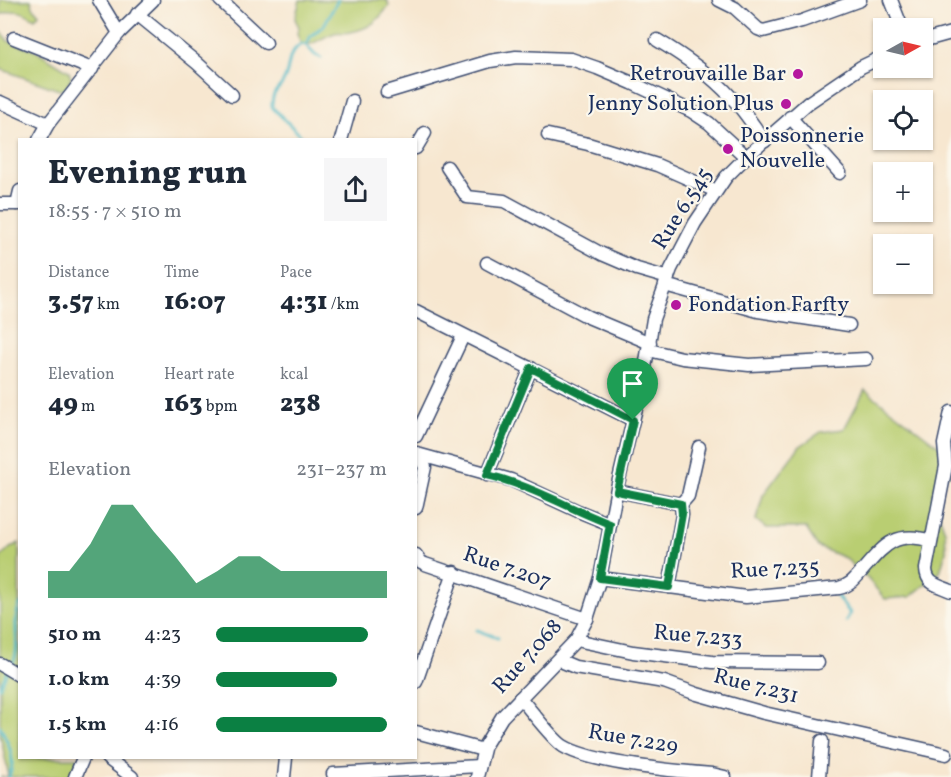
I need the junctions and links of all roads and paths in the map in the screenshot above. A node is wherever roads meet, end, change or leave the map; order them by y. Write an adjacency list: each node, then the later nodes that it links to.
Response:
1 (99, 0): 9 (street)
2 (153, 0): 7 (street)
3 (220, 0): 14 (street)
4 (719, 0): 5 (street)
5 (860, 0)
6 (891, 0): 8 (street)
7 (138, 14): 9 (street); 18 (street)
8 (898, 18)
9 (119, 33): 16 (street)
10 (951, 33): 11 (street)
11 (933, 37)
12 (14, 38): 16 (street)
13 (657, 40): 27 (street)
14 (266, 43)
15 (873, 61): 21 (street, Rue 6.545)
16 (92, 69): 22 (street)
17 (387, 92): 29 (street)
18 (232, 95)
19 (352, 101): 26 (street)
20 (0, 102): 22 (street)
21 (790, 117): 27 (street, Rue 6.545); 31 (street)
22 (48, 124): 25 (street)
23 (425, 133): 28 (street)
24 (548, 135): 32 (street)
25 (40, 138)
26 (342, 138)
27 (765, 141): 29 (street, Rue 6.545)
28 (417, 146)
29 (746, 157): 32 (street, Rue 6.545)
30 (447, 167): 36 (street)
31 (840, 173)
32 (716, 191): 36 (street, Rue 6.545)
33 (0, 204): 34 (street)
34 (18, 204)
35 (487, 263): 40 (street)
36 (667, 281): 38 (street); 40 (street, Rue 6.545)
37 (417, 312): 39 (street)
38 (849, 325)
39 (464, 336): 42 (street); 45 (street)
40 (650, 346): 41 (street); 44 (street, Rue 7.068)
41 (866, 359)
42 (531, 368): 44 (street); 50 (street)
43 (951, 412): 49 (street)
44 (633, 420): 51 (street, Rue 7.068)
45 (417, 434)
46 (699, 447): 53 (street)
47 (417, 452): 50 (street)
48 (417, 454): 52 (street)
49 (949, 470): 55 (street)
50 (487, 475): 54 (street)
51 (617, 491): 53 (street); 54 (street, Rue 7.068)
52 (417, 503)
53 (681, 504): 59 (street)
54 (610, 524): 58 (street, Rue 7.068)
55 (931, 541): 59 (street, Rue 7.235); 60 (street)
56 (417, 556): 57 (street, Rue 7.207)
57 (454, 572): 61 (street, Rue 7.207); 65 (street)
58 (600, 578): 59 (street, Rue 7.235); 61 (street, Rue 7.068)
59 (669, 587)
60 (951, 591)
61 (587, 619): 62 (street, Rue 7.068)
62 (576, 639): 63 (street, Rue 7.068); 64 (street, Rue 7.233)
63 (561, 656): 66 (street, Rue 7.068); 70 (street, Rue 7.231)
64 (818, 663)
65 (417, 679)
66 (520, 698): 69 (street, Rue 7.068); 79 (street, Rue 7.229)
67 (417, 732): 69 (street)
68 (822, 741): 80 (street)
69 (483, 750): 74 (street, Rue 7.068)
70 (946, 754)
71 (83, 759): 76 (street)
72 (108, 759): 77 (street)
73 (286, 759): 78 (street)
74 (478, 772): 75 (street)
75 (333, 774)
76 (75, 777)
77 (132, 777)
78 (284, 777)
79 (725, 777)
80 (819, 777)

